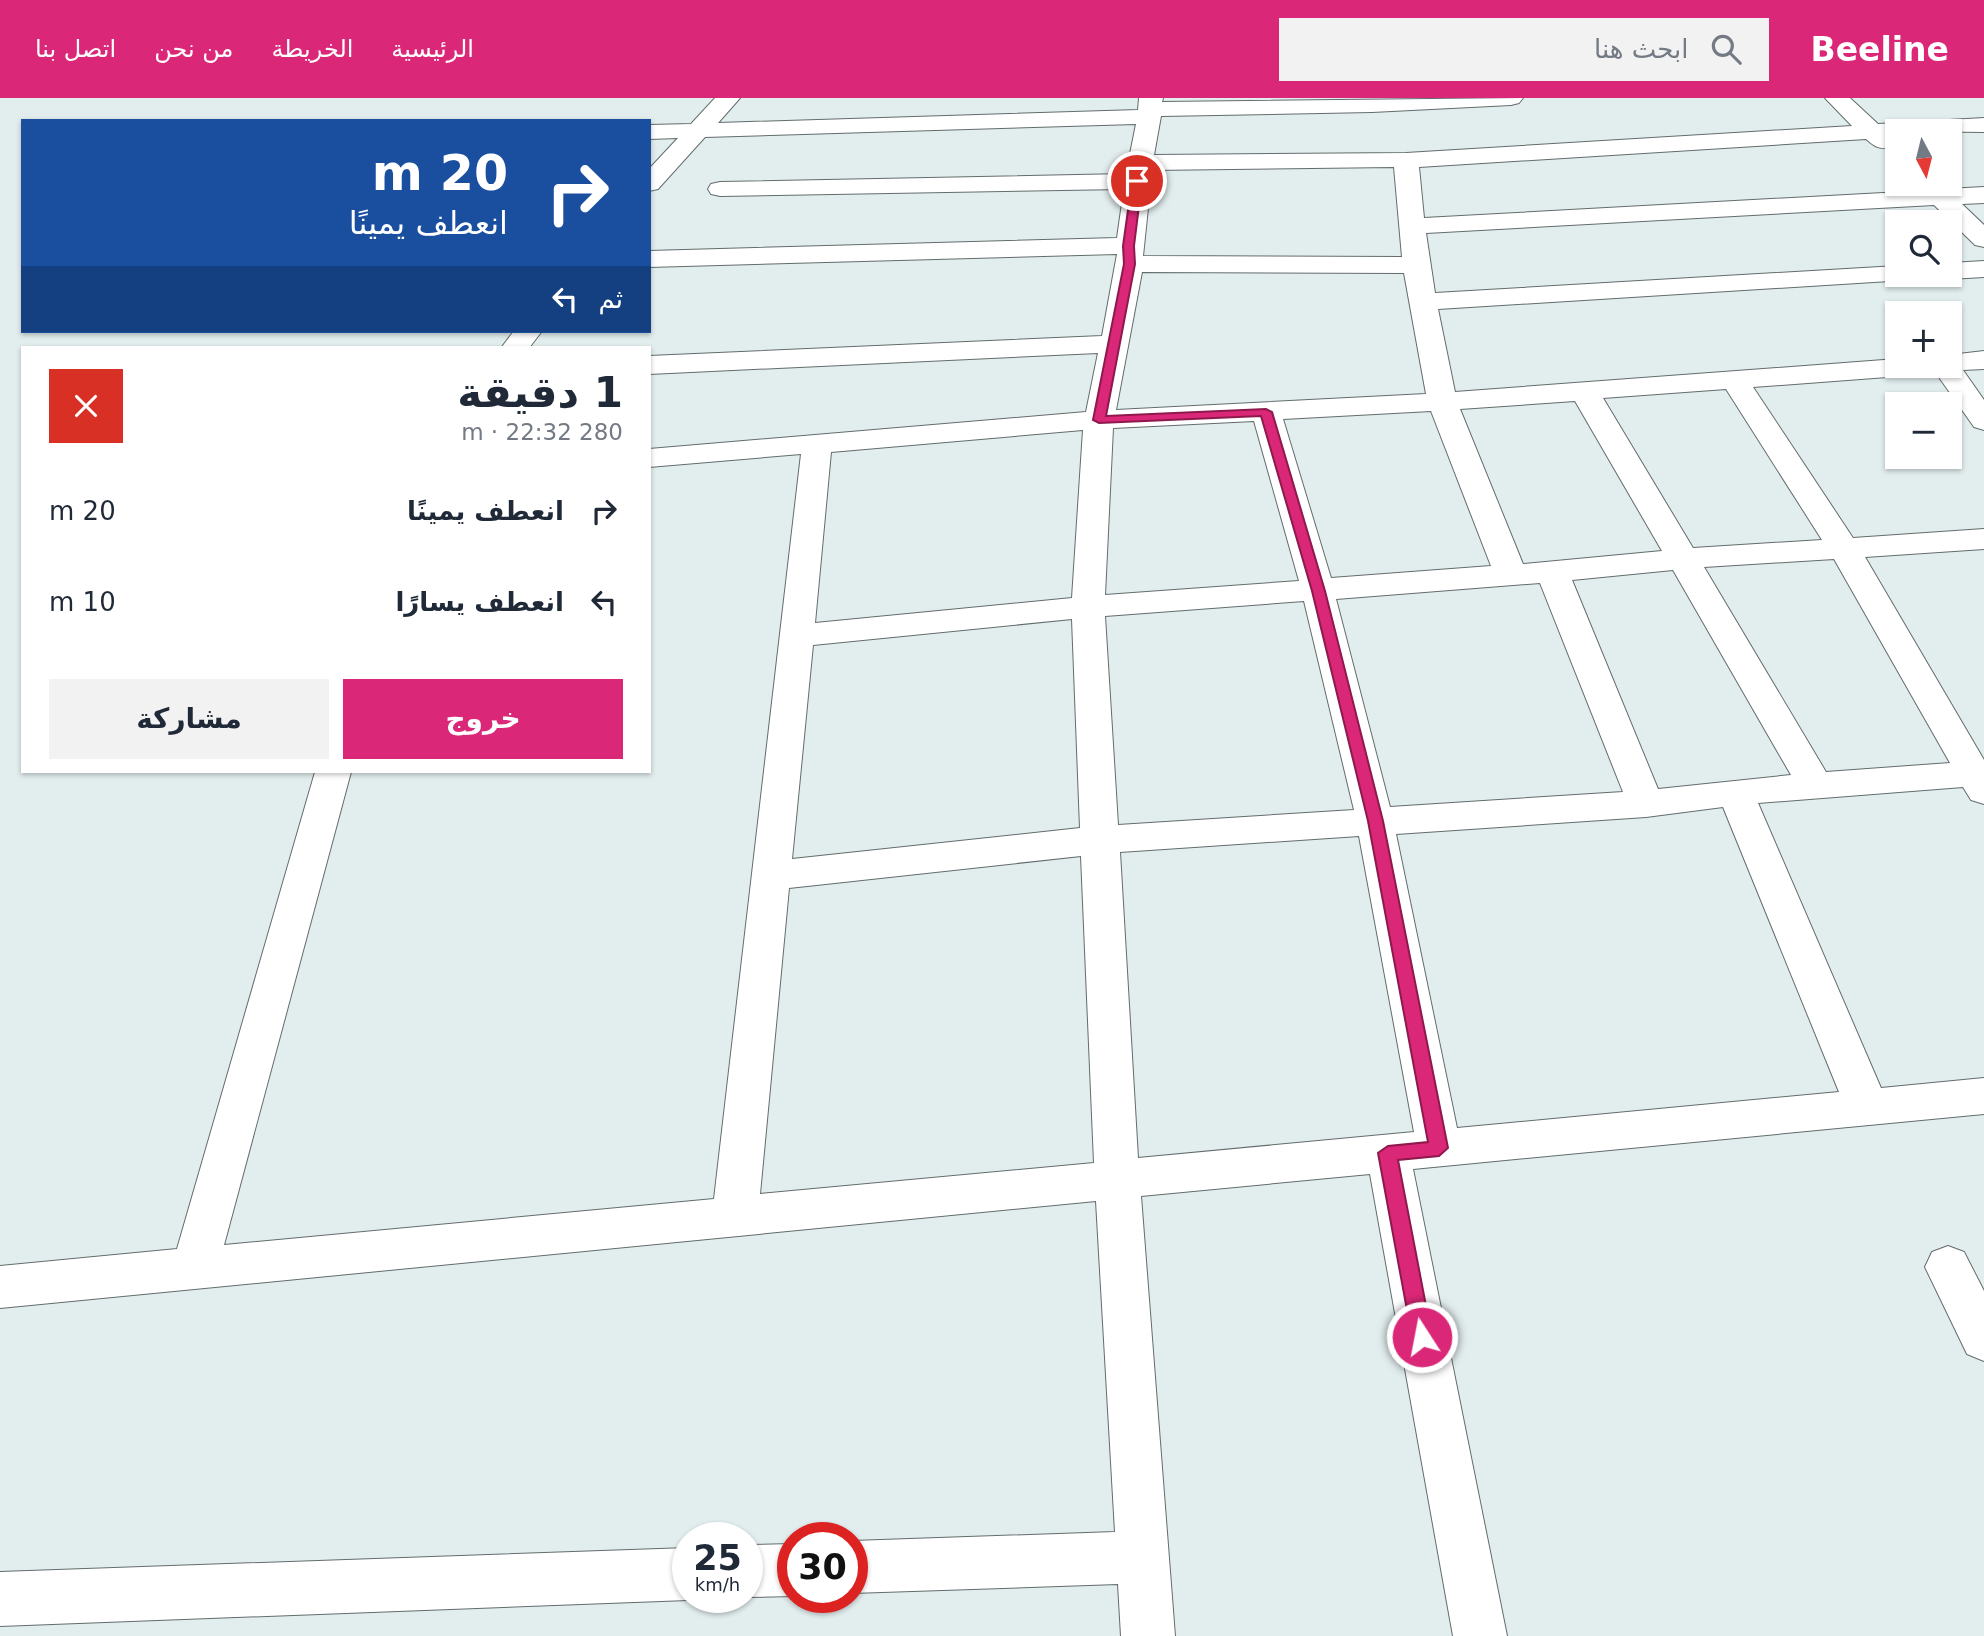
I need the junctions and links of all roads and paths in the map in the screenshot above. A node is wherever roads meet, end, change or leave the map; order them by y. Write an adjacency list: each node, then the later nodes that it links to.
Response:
1 (728, 98): 7 (street)
2 (1511, 98): 4 (street)
3 (1837, 98): 9 (street)
4 (1451, 100): 5 (street)
5 (1150, 108): 7 (street); 12 (street)
6 (1984, 125): 9 (street)
7 (698, 130): 8 (street); 13 (street)
8 (651, 132)
9 (1873, 132): 10 (street); 11 (street)
10 (1885, 144)
11 (1406, 160): 12 (street); 19 (street)
12 (1138, 172): 14 (street); 21 (street)
13 (651, 182)
14 (720, 189)
15 (1962, 193): 17 (street)
16 (1885, 194): 19 (street)
17 (1984, 195)
18 (1939, 196): 20 (street)
19 (1413, 226): 23 (street)
20 (1984, 239)
21 (1129, 255): 22 (street); 23 (street); 28 (street)
22 (651, 259)
23 (1416, 265): 27 (street)
24 (1984, 269): 25 (street)
25 (1962, 270)
26 (1885, 275): 27 (street)
27 (1423, 302): 36 (street)
28 (1114, 344): 31 (street); 38 (street)
29 (1984, 360): 30 (street)
30 (1962, 362)
31 (651, 365)
32 (1885, 368): 34 (street)
33 (1954, 378): 39 (street)
34 (1735, 381): 35 (street); 43 (street)
35 (1586, 392): 36 (street); 44 (street)
36 (1442, 402): 37 (street); 46 (street)
37 (1266, 412): 38 (street); 47 (street)
38 (1099, 420): 40 (street); 48 (street)
39 (1984, 421)
40 (817, 443): 41 (street); 49 (street)
41 (651, 458)
42 (1984, 539): 43 (street)
43 (1843, 547): 44 (street); 51 (street)
44 (1681, 559): 45 (street); 52 (street)
45 (1552, 572): 46 (street); 54 (street)
46 (1511, 576): 47 (street)
47 (1318, 591): 48 (street); 55 (street)
48 (1088, 607): 49 (street); 56 (street)
49 (796, 636): 57 (street)
50 (333, 773): 65 (street)
51 (1981, 779): 52 (street)
52 (1816, 786): 53 (street)
53 (1735, 792): 54 (street); 59 (street)
54 (1646, 804): 55 (street)
55 (1376, 821): 56 (street); 60 (street)
56 (1101, 840): 57 (street); 62 (street)
57 (774, 875): 63 (street)
58 (1984, 1096): 59 (street)
59 (1867, 1107): 60 (street)
60 (1439, 1148): 61 (street)
61 (1388, 1153): 62 (street); 73 (street)
62 (1117, 1179): 63 (street); 68 (street)
63 (735, 1216): 65 (street)
64 (1948, 1267): 67 (street)
65 (195, 1268): 66 (street)
66 (0, 1286)
67 (1984, 1339)
68 (1140, 1557): 69 (street); 72 (street)
69 (868, 1566)
70 (672, 1575): 71 (street)
71 (0, 1599)
72 (1148, 1636)
73 (1479, 1636)

